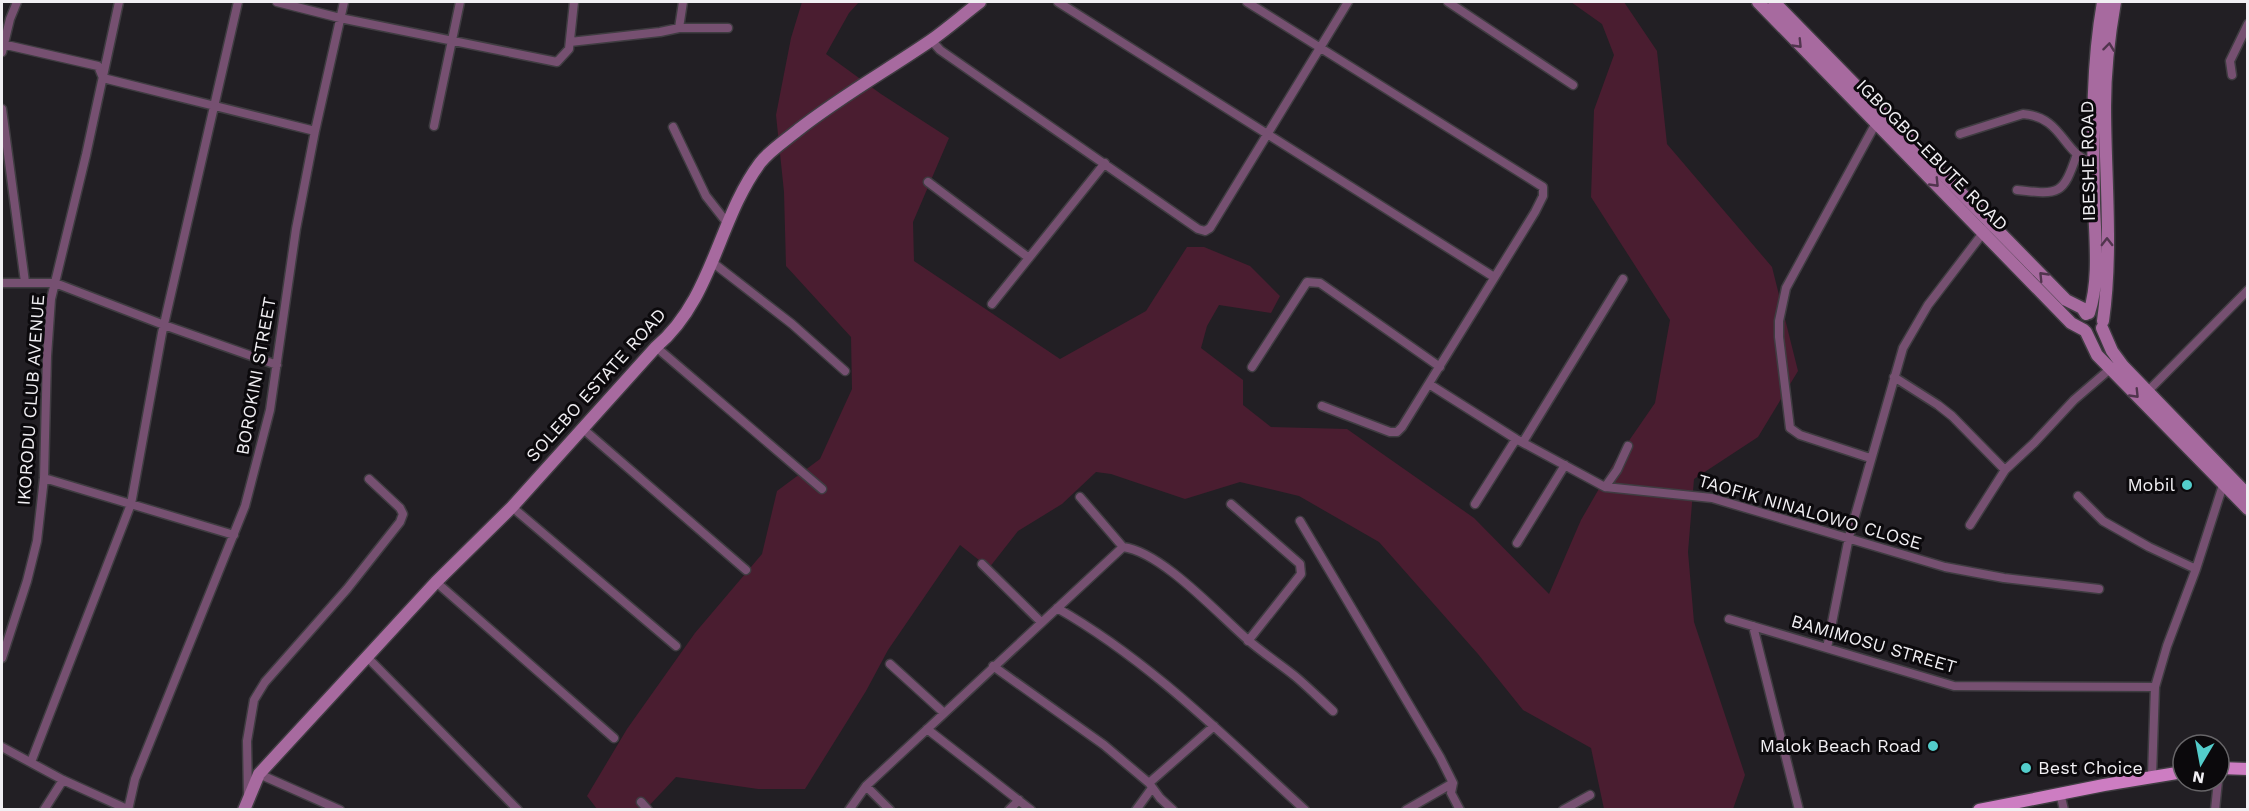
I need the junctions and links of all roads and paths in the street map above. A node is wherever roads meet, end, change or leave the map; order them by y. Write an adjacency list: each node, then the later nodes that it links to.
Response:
1 (17, 2): 18 (street)
2 (119, 2): 29 (street, IKORODU CLUB AVENUE)
3 (238, 2): 31 (street)
4 (277, 2): 19 (street)
5 (344, 2): 19 (street, BOROKINI STREET)
6 (460, 2): 24 (street)
7 (574, 2): 25 (street)
8 (683, 2): 21 (street)
9 (980, 2): 23 (main road, SOLEBO ESTATE ROAD)
10 (1058, 2): 37 (street)
11 (1247, 2): 27 (street)
12 (1348, 2): 27 (street)
13 (1448, 2): 30 (street)
14 (1758, 2): 33 (main road, IGBOGBO-EBUTE ROAD, one-way to 33)
15 (1774, 2): 45 (main road, IGBOGBO-EBUTE ROAD)
16 (2103, 2): 41 (main road, IBESHE ROAD)
17 (2115, 2): 56 (main road, IBESHE ROAD, one-way to 17)
18 (6, 18): 26 (street)
19 (340, 18): 24 (street); 36 (street, BOROKINI STREET)
20 (2247, 24): 28 (street)
21 (679, 28): 22 (street); 25 (street)
22 (728, 28)
23 (931, 40): 40 (street); 44 (main road, SOLEBO ESTATE ROAD)
24 (452, 41): 25 (street); 34 (street)
25 (570, 42)
26 (2, 48): 29 (street)
27 (1320, 48): 37 (street); 48 (street)
28 (2232, 75)
29 (103, 78): 31 (street); 52 (street, IKORODU CLUB AVENUE)
30 (1573, 85)
31 (215, 105): 36 (street); 57 (street)
32 (2, 109): 50 (street)
33 (1876, 123): 45 (main road, IGBOGBO-EBUTE ROAD, one-way to 45); 72 (street)
34 (434, 126)
35 (673, 127): 44 (street)
36 (315, 131): 60 (street, BOROKINI STREET)
37 (1268, 133): 40 (street); 48 (street)
38 (1960, 134): 39 (street)
39 (2077, 154): 41 (street); 43 (street)
40 (1105, 163): 46 (street)
41 (2094, 163): 55 (main road, IBESHE ROAD)
42 (928, 182): 46 (street)
43 (2017, 190)
44 (728, 224): 47 (main road, SOLEBO ESTATE ROAD)
45 (1987, 228): 55 (main road, IGBOGBO-EBUTE ROAD, one-way to 45); 58 (main road, IGBOGBO-EBUTE ROAD); 65 (street)
46 (1029, 258): 54 (street)
47 (712, 262): 59 (main road, SOLEBO ESTATE ROAD); 64 (street)
48 (1494, 277): 62 (street)
49 (1623, 279): 70 (street)
50 (24, 282): 51 (street); 52 (street)
51 (2, 283)
52 (55, 284): 57 (street); 75 (street, IKORODU CLUB AVENUE)
53 (2247, 290): 67 (street)
54 (992, 304)
55 (2088, 313): 56 (main road); 58 (main road)
56 (2102, 324): 58 (main road); 67 (main road)
57 (164, 325): 60 (street); 83 (street)
58 (2085, 331): 63 (main road)
59 (656, 346): 69 (main road, SOLEBO ESTATE ROAD); 79 (street)
60 (277, 365): 90 (street, BOROKINI STREET)
61 (1252, 367): 62 (street)
62 (1440, 367): 66 (street)
63 (2110, 369): 74 (street); 77 (main road, one-way to 77)
64 (845, 371)
65 (1894, 377): 72 (street); 74 (street)
66 (1430, 384): 68 (street); 70 (street, TAOFIK NINALOWO CLOSE)
67 (2148, 390): 77 (main road)
68 (1322, 406)
69 (582, 428): 86 (main road, SOLEBO ESTATE ROAD); 96 (street)
70 (1520, 440): 73 (street, TAOFIK NINALOWO CLOSE); 85 (street)
71 (1628, 446): 78 (street)
72 (1870, 458): 91 (street)
73 (1565, 465): 78 (street, TAOFIK NINALOWO CLOSE); 92 (street)
74 (2005, 470): 89 (street)
75 (44, 478): 83 (street); 106 (street, IKORODU CLUB AVENUE)
76 (369, 478): 132 (street)
77 (2225, 480): 80 (main road); 87 (main road); 95 (street)
78 (1605, 487): 91 (street, TAOFIK NINALOWO CLOSE)
79 (822, 489)
80 (2247, 495)
81 (2078, 496): 95 (street)
82 (1080, 497): 93 (street)
83 (130, 504): 90 (street); 117 (street)
84 (1231, 504): 103 (street)
85 (1475, 504)
86 (512, 507): 97 (main road, SOLEBO ESTATE ROAD); 104 (street)
87 (2247, 509)
88 (1300, 521): 124 (street)
89 (1970, 525)
90 (234, 535): 133 (street, BOROKINI STREET)
91 (1849, 537): 98 (street, TAOFIK NINALOWO CLOSE); 105 (street)
92 (1517, 543)
93 (1123, 547): 99 (street); 103 (street)
94 (982, 564): 101 (street)
95 (2196, 569): 110 (street)
96 (746, 570)
97 (436, 582): 107 (main road, SOLEBO ESTATE ROAD); 115 (street)
98 (2099, 589)
99 (1057, 608): 101 (street); 113 (street)
100 (1729, 619): 102 (street, BAMIMOSU STREET)
101 (1041, 622): 109 (street)
102 (1753, 626): 105 (street, BAMIMOSU STREET); 148 (street)
103 (1248, 640): 111 (street)
104 (676, 646)
105 (1827, 648): 110 (street, BAMIMOSU STREET)
106 (2, 658)
107 (368, 658): 120 (main road, SOLEBO ESTATE ROAD); 136 (street)
108 (890, 664): 112 (street)
109 (993, 666): 112 (street); 125 (street)
110 (2156, 687): 122 (street)
111 (1334, 711)
112 (944, 713): 114 (street)
113 (1214, 726): 125 (street); 144 (street)
114 (927, 729): 126 (street); 130 (street)
115 (614, 738)
116 (2, 747): 117 (street)
117 (31, 762): 123 (street)
118 (2247, 768): 119 (main road)
119 (2231, 769)
120 (259, 774): 132 (main road, SOLEBO ESTATE ROAD); 135 (street)
121 (2171, 774): 122 (main road)
122 (2152, 776): 127 (main road)
123 (63, 780): 133 (street); 134 (street)
124 (1453, 783): 145 (street); 146 (street)
125 (1150, 785): 142 (street); 143 (street)
126 (866, 786): 138 (street); 139 (street)
127 (2060, 793): 149 (main road); 150 (street)
128 (2217, 793): 151 (street)
129 (1590, 795): 147 (street)
130 (1018, 800): 140 (street); 141 (street)
131 (641, 802): 137 (street)
132 (246, 805)
133 (128, 809)
134 (44, 810)
135 (340, 810)
136 (518, 810)
137 (648, 810)
138 (849, 810)
139 (890, 810)
140 (1009, 810)
141 (1031, 810)
142 (1136, 810)
143 (1173, 810)
144 (1305, 810)
145 (1406, 810)
146 (1460, 810)
147 (1563, 810)
148 (1799, 810)
149 (1979, 810)
150 (2064, 810)
151 (2215, 810)

